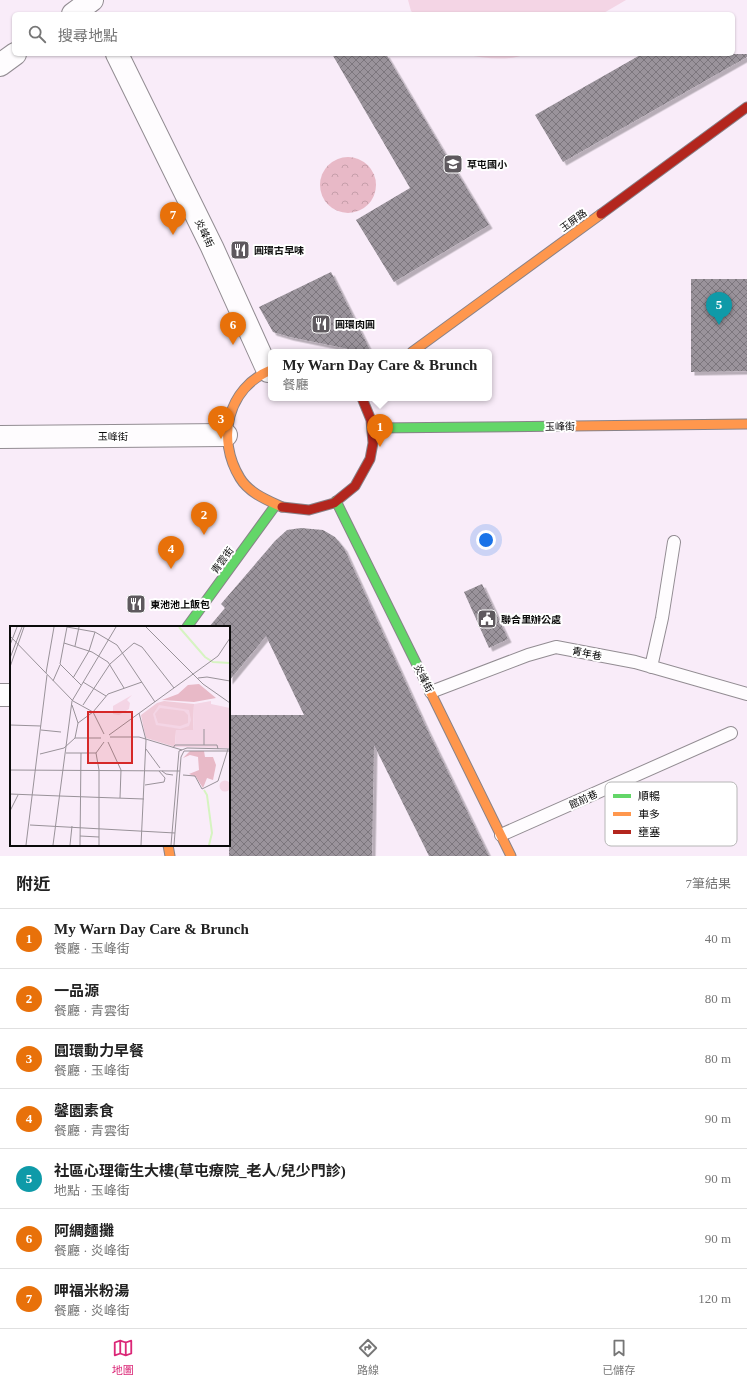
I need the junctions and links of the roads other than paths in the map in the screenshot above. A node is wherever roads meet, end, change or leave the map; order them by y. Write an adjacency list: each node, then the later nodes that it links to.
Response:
1 (13, 56): 3 (street)
2 (118, 56): 6 (street, 炎峰街)
3 (0, 65)
4 (747, 106): 5 (street, 玉屏路)
5 (416, 349)
6 (268, 368)
7 (268, 371): 11 (street)
8 (364, 401): 10 (street)
9 (747, 424): 10 (street, 玉峰街)
10 (374, 428): 13 (street)
11 (226, 435): 12 (street, 玉峰街); 14 (street)
12 (0, 437)
13 (336, 501): 14 (street); 18 (street, 炎峰街)
14 (275, 506): 16 (street, 青雲街)
15 (674, 542): 17 (lane)
16 (188, 626)
17 (651, 667): 18 (lane, 青年巷); 19 (lane, 青年巷)
18 (431, 692): 23 (street, 炎峰街)
19 (747, 694)
20 (731, 733): 21 (lane, 館前巷)
21 (621, 782)
22 (605, 789): 23 (lane, 館前巷)
23 (502, 835): 26 (street, 炎峰街)
24 (168, 846): 25 (street)
25 (170, 856)
26 (511, 856)

